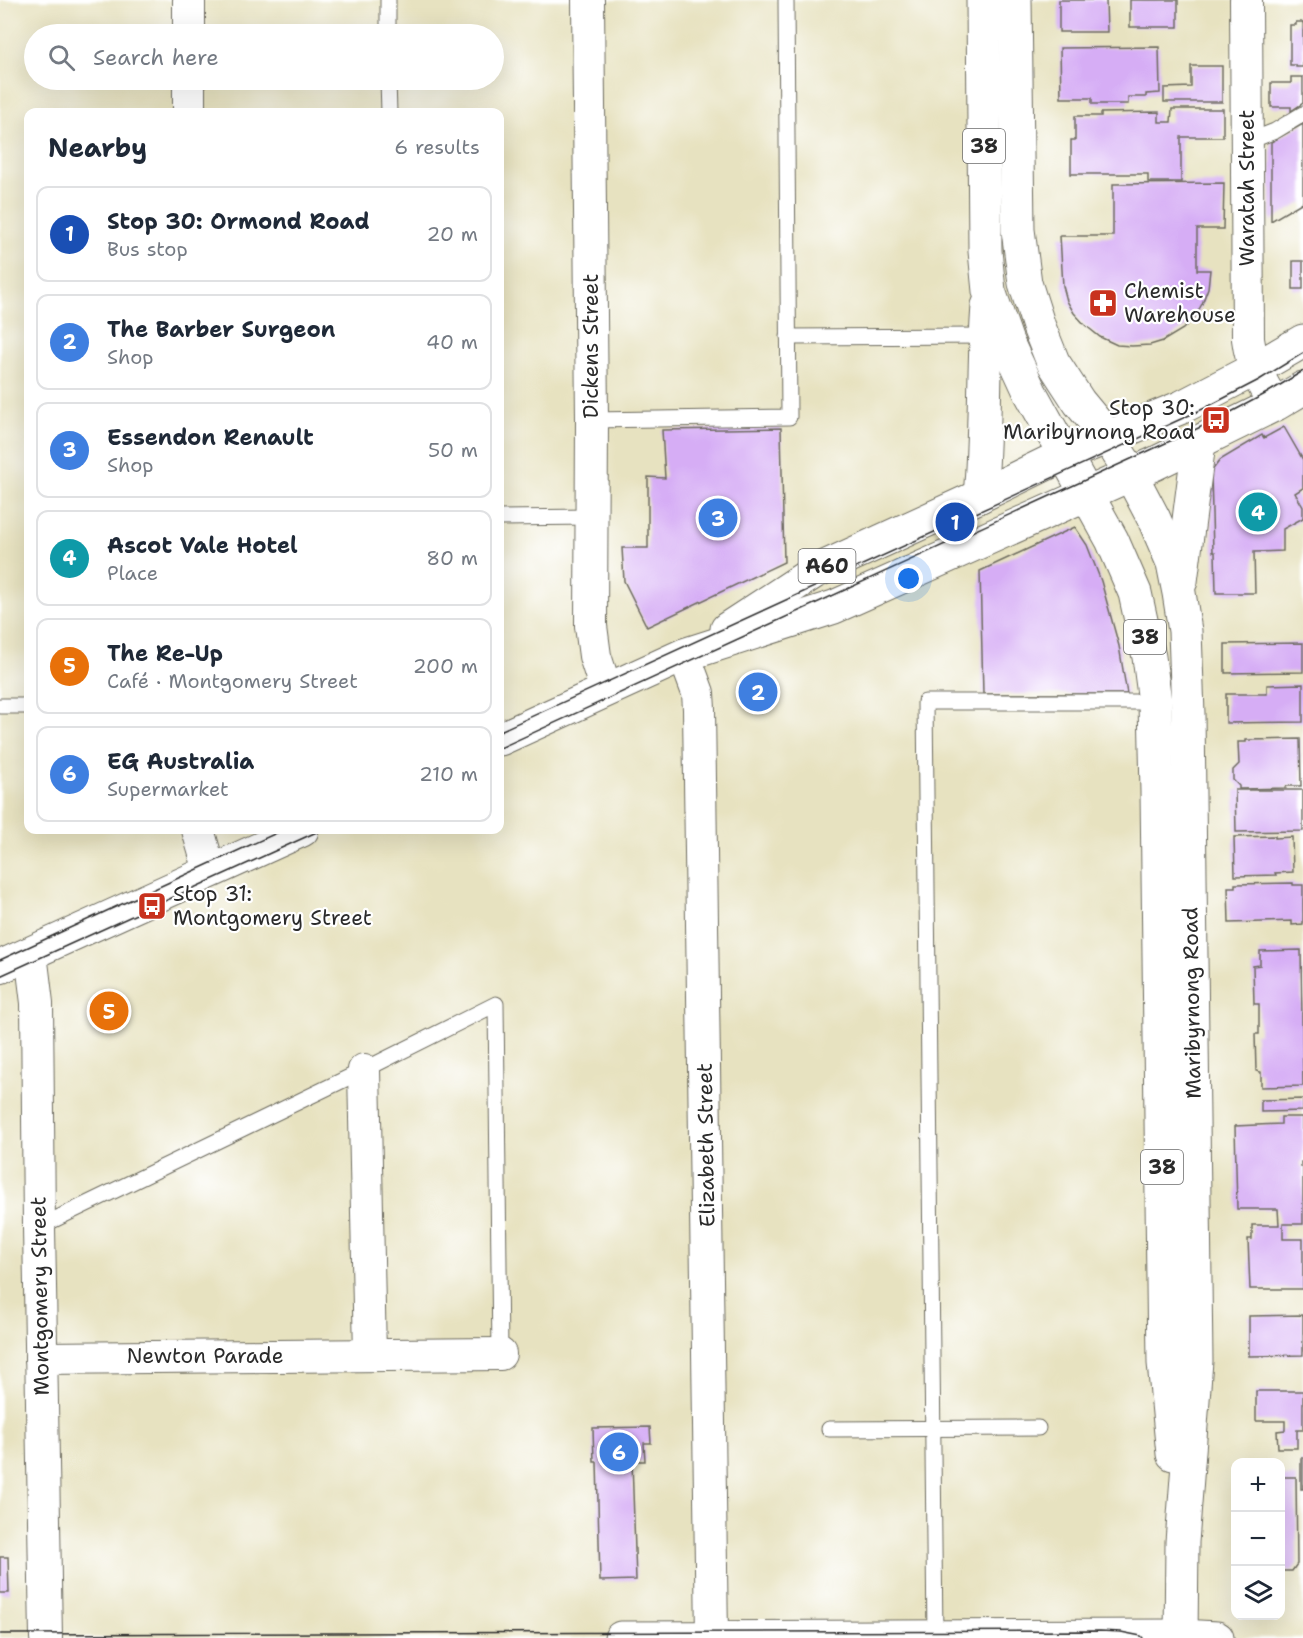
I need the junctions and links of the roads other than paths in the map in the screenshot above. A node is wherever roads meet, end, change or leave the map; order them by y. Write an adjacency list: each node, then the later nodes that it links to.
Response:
1 (189, 0): 8 (street)
2 (388, 0): 9 (lane)
3 (588, 0): 22 (street, Dickens Street)
4 (786, 0): 18 (lane)
5 (983, 0): 16 (main road, 38)
6 (1015, 0): 23 (main road, 38)
7 (1246, 0): 15 (street, Waratah Street)
8 (189, 24)
9 (388, 24)
10 (189, 90): 12 (street)
11 (388, 90): 13 (lane)
12 (189, 108)
13 (389, 108)
14 (1303, 114): 15 (lane)
15 (1247, 142): 20 (street, Waratah Street)
16 (989, 291): 17 (main road); 25 (main road, 38)
17 (986, 336): 18 (lane); 28 (main road)
18 (788, 337): 22 (lane)
19 (1303, 341): 20 (main road, A60)
20 (1256, 369): 21 (street, Waratah Street); 23 (main road, A60)
21 (1290, 396): 24 (main road, A60)
22 (592, 420): 29 (street, Dickens Street)
23 (1108, 437): 25 (main road, A60); 26 (main road, 38)
24 (1199, 443): 26 (main road, A60); 31 (main road)
25 (1064, 455): 27 (main road, 38); 28 (main road, A60)
26 (1130, 475): 27 (main road, A60); 31 (main road, Maribyrnong Road / 38)
27 (1088, 494): 32 (main road, A60); 34 (main road, Maribyrnong Road / 38)
28 (980, 496): 32 (main road, A60)
29 (591, 517): 30 (lane); 33 (street, Dickens Street)
30 (504, 518)
31 (1179, 593): 50 (main road, Maribyrnong Road / 38)
32 (684, 655): 33 (main road, A60); 55 (street, Elizabeth Street)
33 (606, 690): 37 (main road, A60)
34 (1155, 702): 49 (lane); 50 (main road, Maribyrnong Road / 38)
35 (0, 706): 36 (lane)
36 (24, 706)
37 (504, 737)
38 (199, 834): 40 (street)
39 (293, 834): 40 (main road)
40 (210, 871): 41 (main road)
41 (14, 961): 43 (street, Montgomery Street)
42 (364, 1070): 43 (lane); 44 (lane); 45 (street)
43 (39, 1227): 46 (street, Montgomery Street)
44 (500, 1354): 45 (street, Newton Parade)
45 (370, 1355): 46 (street, Newton Parade)
46 (41, 1358): 53 (street, Montgomery Street)
47 (1038, 1428): 49 (lane)
48 (829, 1429): 49 (lane)
49 (932, 1429): 51 (lane)
50 (1182, 1542): 52 (main road, Maribyrnong Road / 38)
51 (942, 1637): 52 (main road); 56 (main road)
52 (1181, 1637): 57 (main road)
53 (46, 1638)
54 (621, 1638): 55 (main road)
55 (712, 1638): 56 (main road)
56 (733, 1638)
57 (1217, 1638)

